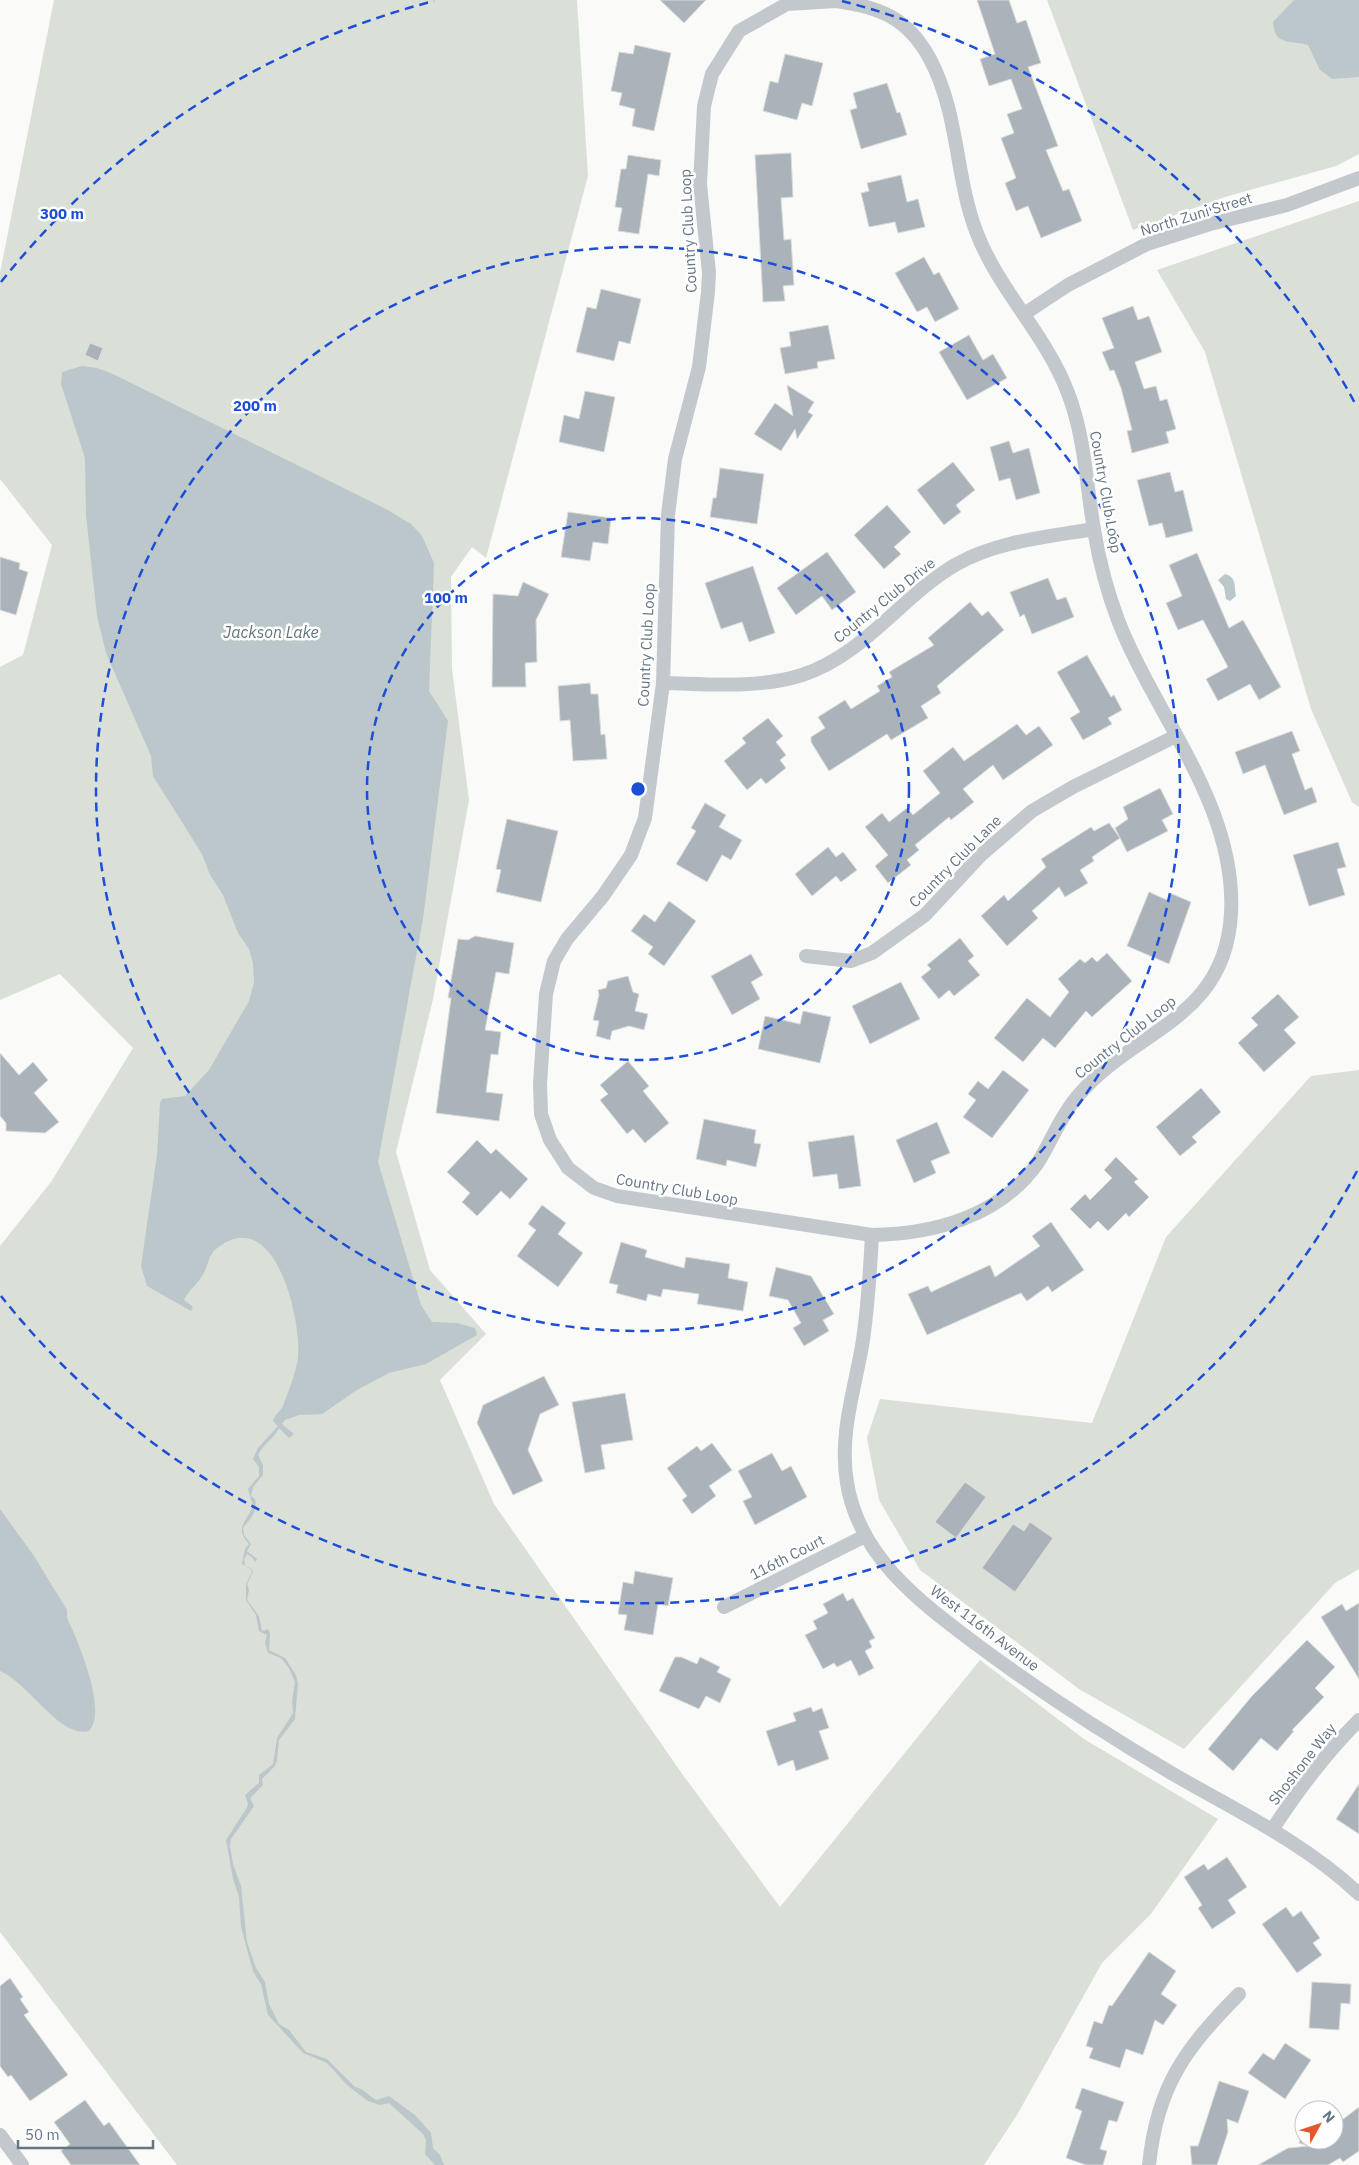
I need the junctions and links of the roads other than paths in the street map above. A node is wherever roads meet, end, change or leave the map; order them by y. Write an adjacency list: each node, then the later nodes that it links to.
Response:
1 (871, 3): 3 (street, Country Club Loop); 5 (street, Country Club Loop)
2 (1359, 178): 3 (street, North Zuni Street)
3 (1024, 314): 4 (street, Country Club Loop)
4 (1094, 529): 5 (street, Country Club Drive); 6 (street, Country Club Loop)
5 (663, 683): 8 (street, Country Club Loop)
6 (1176, 736): 7 (street, Country Club Lane); 8 (street, Country Club Loop)
7 (806, 956)
8 (872, 1236): 9 (street, West 116th Avenue)
9 (865, 1536): 10 (street, 116th Court); 12 (street, West 116th Avenue)
10 (724, 1607)
11 (1359, 1720): 12 (street, Shoshone Way)
12 (1272, 1830): 13 (street, West 116th Avenue)
13 (1359, 1894)
14 (1239, 1994): 17 (street)
15 (0, 2135): 16 (street)
16 (22, 2165)
17 (1149, 2165)

